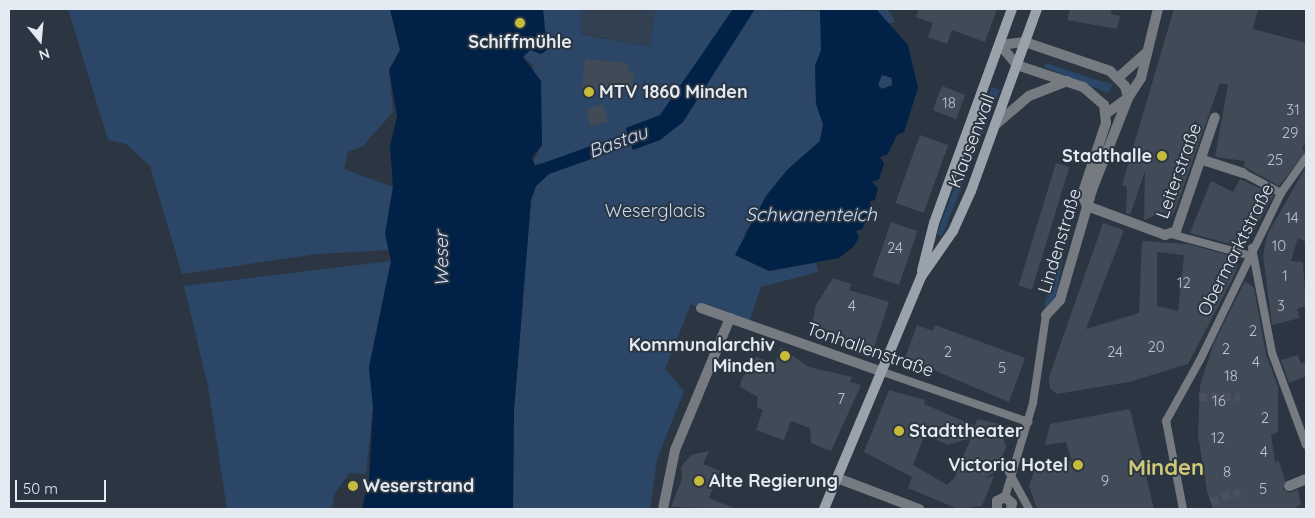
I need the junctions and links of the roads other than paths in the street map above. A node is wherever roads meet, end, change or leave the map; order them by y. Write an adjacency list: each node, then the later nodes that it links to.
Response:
1 (1012, 9): 5 (main road, Klausenwall)
2 (1037, 9): 4 (main road, Klausenwall)
3 (1158, 9): 6 (street, Lindenstraße)
4 (1025, 42): 5 (street); 7 (main road, Klausenwall); 8 (street)
5 (1000, 44): 7 (street); 21 (main road, Klausenwall)
6 (1147, 51): 8 (street, Lindenstraße); 10 (street, Lindenstraße)
7 (1017, 64): 9 (street); 13 (main road, Klausenwall)
8 (1119, 76): 10 (street)
9 (1067, 81): 11 (street); 13 (street)
10 (1128, 98): 11 (street, Lindenstraße); 18 (street, Lindenstraße)
11 (1107, 113): 18 (street, Lindenstraße)
12 (1215, 116): 15 (street, Leiterstraße)
13 (995, 125): 21 (main road, Klausenwall)
14 (1306, 158): 17 (street, Obermarktstraße)
15 (1203, 160): 16 (street); 19 (street, Leiterstraße)
16 (1243, 173): 17 (street)
17 (1281, 193): 20 (street, Obermarktstraße)
18 (1087, 206): 19 (street, Leiterstraße); 23 (street, Lindenstraße)
19 (1171, 234): 20 (street, Leiterstraße)
20 (1250, 252): 27 (street); 39 (street, Obermarktstraße)
21 (921, 277): 25 (main road, Klausenwall)
22 (702, 308): 24 (street, Tonhallenstraße)
23 (1046, 314): 26 (street, Lindenstraße)
24 (730, 318): 25 (street, Tonhallenstraße); 33 (street)
25 (880, 371): 26 (street, Tonhallenstraße); 29 (main road, Klausenwall)
26 (1028, 422): 28 (street, Lindenstraße)
27 (1306, 445)
28 (1010, 472): 32 (street, Lindenstraße); 38 (street)
29 (837, 478): 34 (main road, Klausenwall); 35 (street)
30 (1306, 479): 31 (street)
31 (1289, 486)
32 (1005, 497): 36 (street); 37 (street)
33 (663, 509)
34 (824, 509)
35 (919, 509)
36 (997, 509)
37 (1011, 509)
38 (1029, 509)
39 (1183, 509)

